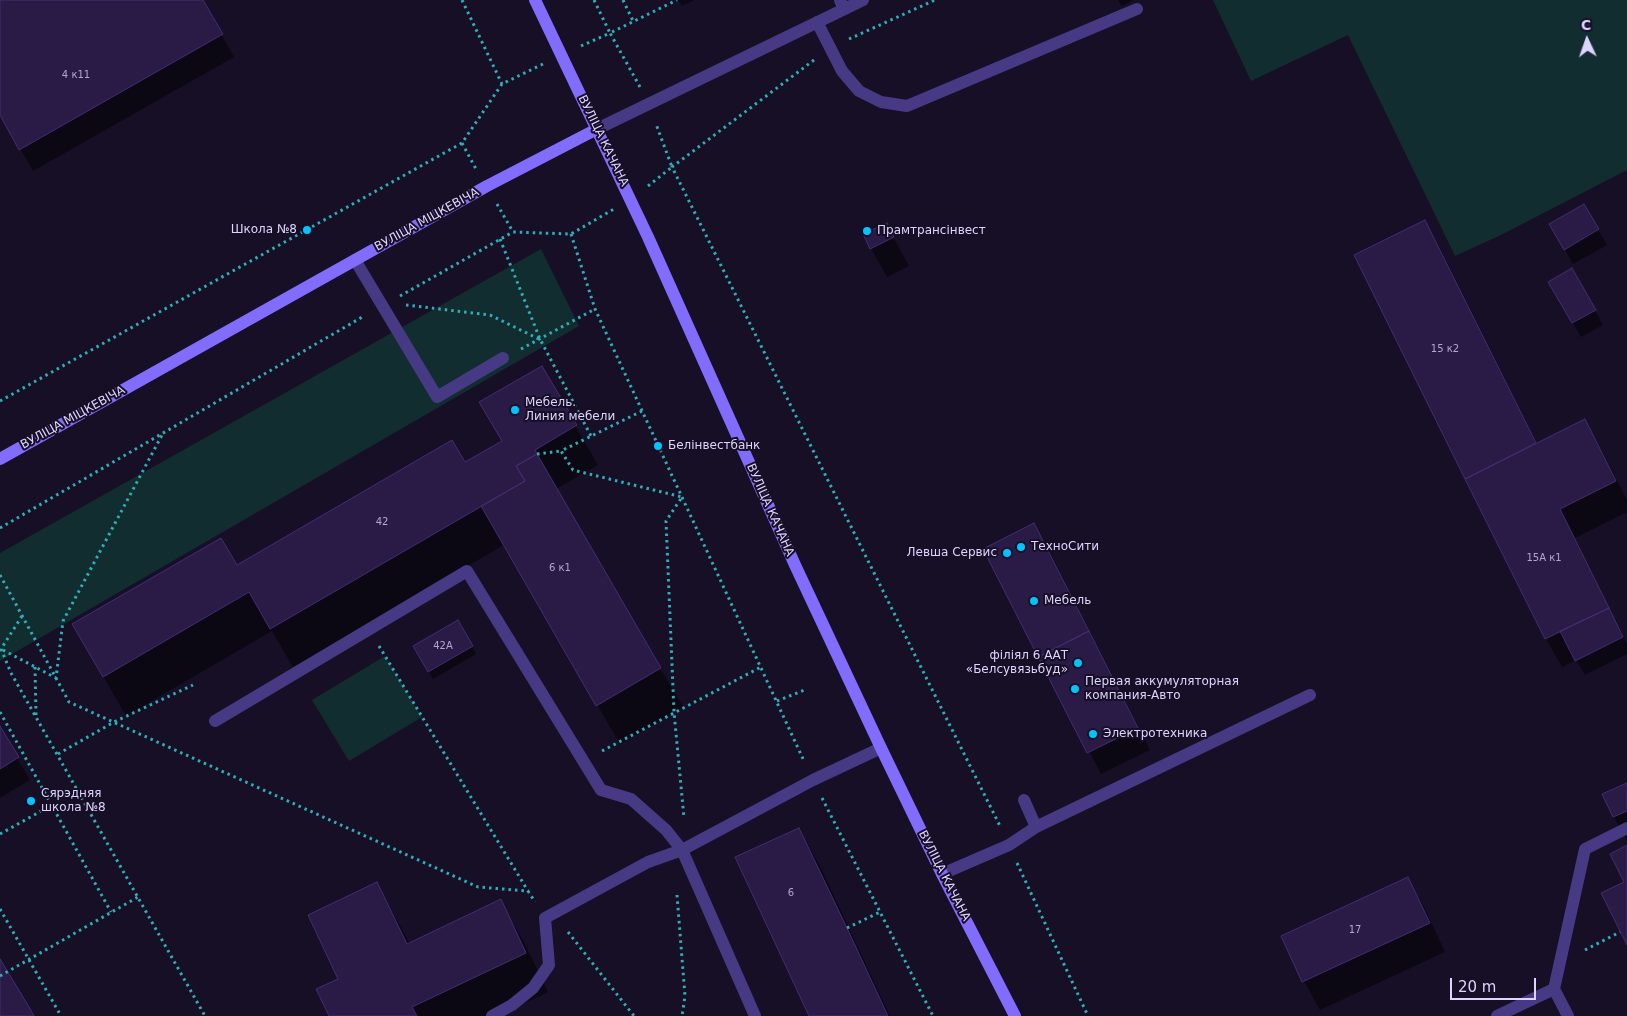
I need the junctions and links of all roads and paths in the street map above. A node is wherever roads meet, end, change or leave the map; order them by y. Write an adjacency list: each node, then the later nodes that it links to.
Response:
1 (462, 0): 13 (path)
2 (535, 0): 14 (main road, ВУЛІЦА КАЧАНА)
3 (594, 0): 10 (path)
4 (623, 0): 10 (path)
5 (677, 0): 10 (path)
6 (863, 0): 8 (street, ВУЛІЦА МІЦКЕВІЧА)
7 (935, 0): 12 (path)
8 (842, 5): 11 (street, ВУЛІЦА МІЦКЕВІЧА)
9 (1137, 9): 12 (street)
10 (633, 21)
11 (817, 22): 12 (street); 14 (street, ВУЛІЦА МІЦКЕВІЧА)
12 (830, 48): 60 (path)
13 (502, 84)
14 (597, 129): 19 (main road, ВУЛІЦА МІЦКЕВІЧА); 50 (main road, ВУЛІЦА КАЧАНА)
15 (462, 143): 25 (path)
16 (513, 232): 18 (path)
17 (571, 234): 22 (path)
18 (500, 239): 21 (path); 23 (path)
19 (355, 260): 21 (street); 31 (main road, ВУЛІЦА МІЦКЕВІЧА)
20 (397, 304): 23 (path)
21 (383, 306): 24 (street); 27 (path)
22 (595, 309): 23 (path); 26 (path)
23 (540, 339): 24 (path); 28 (path)
24 (503, 358)
25 (0, 401)
26 (642, 411): 28 (path); 32 (path)
27 (163, 433): 33 (path); 40 (path)
28 (591, 436): 29 (path)
29 (561, 451): 30 (path); 32 (path)
30 (537, 454)
31 (0, 459)
32 (682, 497): 39 (path); 46 (path)
33 (0, 528)
34 (0, 575): 35 (path)
35 (22, 616): 37 (path); 40 (path)
36 (369, 630): 48 (street); 52 (street); 63 (path)
37 (1, 649): 38 (path); 47 (path)
38 (35, 667): 40 (path); 47 (path)
39 (760, 667): 44 (path); 46 (path)
40 (56, 678): 49 (path)
41 (193, 685): 49 (path)
42 (807, 689): 44 (path)
43 (1310, 695): 57 (street)
44 (776, 701): 53 (path)
45 (0, 712): 55 (path)
46 (674, 712): 52 (path); 56 (path)
47 (36, 716): 51 (path)
48 (215, 721)
49 (114, 722): 51 (path); 63 (path)
50 (881, 748): 53 (street); 62 (main road, ВУЛІЦА КАЧАНА)
51 (58, 754): 65 (path)
52 (583, 761): 61 (street)
53 (813, 780): 61 (street); 68 (path)
54 (1024, 800): 57 (street)
55 (52, 805): 59 (path); 67 (path)
56 (684, 826)
57 (1036, 827): 60 (street)
58 (1627, 828): 73 (street)
59 (0, 834)
60 (1009, 846): 62 (street); 84 (path)
61 (682, 850): 69 (street); 81 (street)
62 (942, 874): 83 (main road, ВУЛІЦА КАЧАНА)
63 (528, 891): 69 (path)
64 (677, 891): 80 (path)
65 (138, 897): 67 (path); 77 (path)
66 (0, 909): 72 (path)
67 (112, 912): 72 (path)
68 (880, 912): 70 (path); 82 (path)
69 (545, 918): 78 (street); 79 (path)
70 (847, 928)
71 (1620, 932): 73 (path)
72 (29, 959): 74 (path); 76 (path)
73 (1560, 962): 75 (street)
74 (0, 976)
75 (1554, 989): 85 (street); 86 (street)
76 (61, 1016)
77 (205, 1016)
78 (492, 1016)
79 (634, 1016)
80 (682, 1016)
81 (755, 1016)
82 (933, 1016)
83 (1015, 1016)
84 (1088, 1016)
85 (1497, 1016)
86 (1568, 1016)

